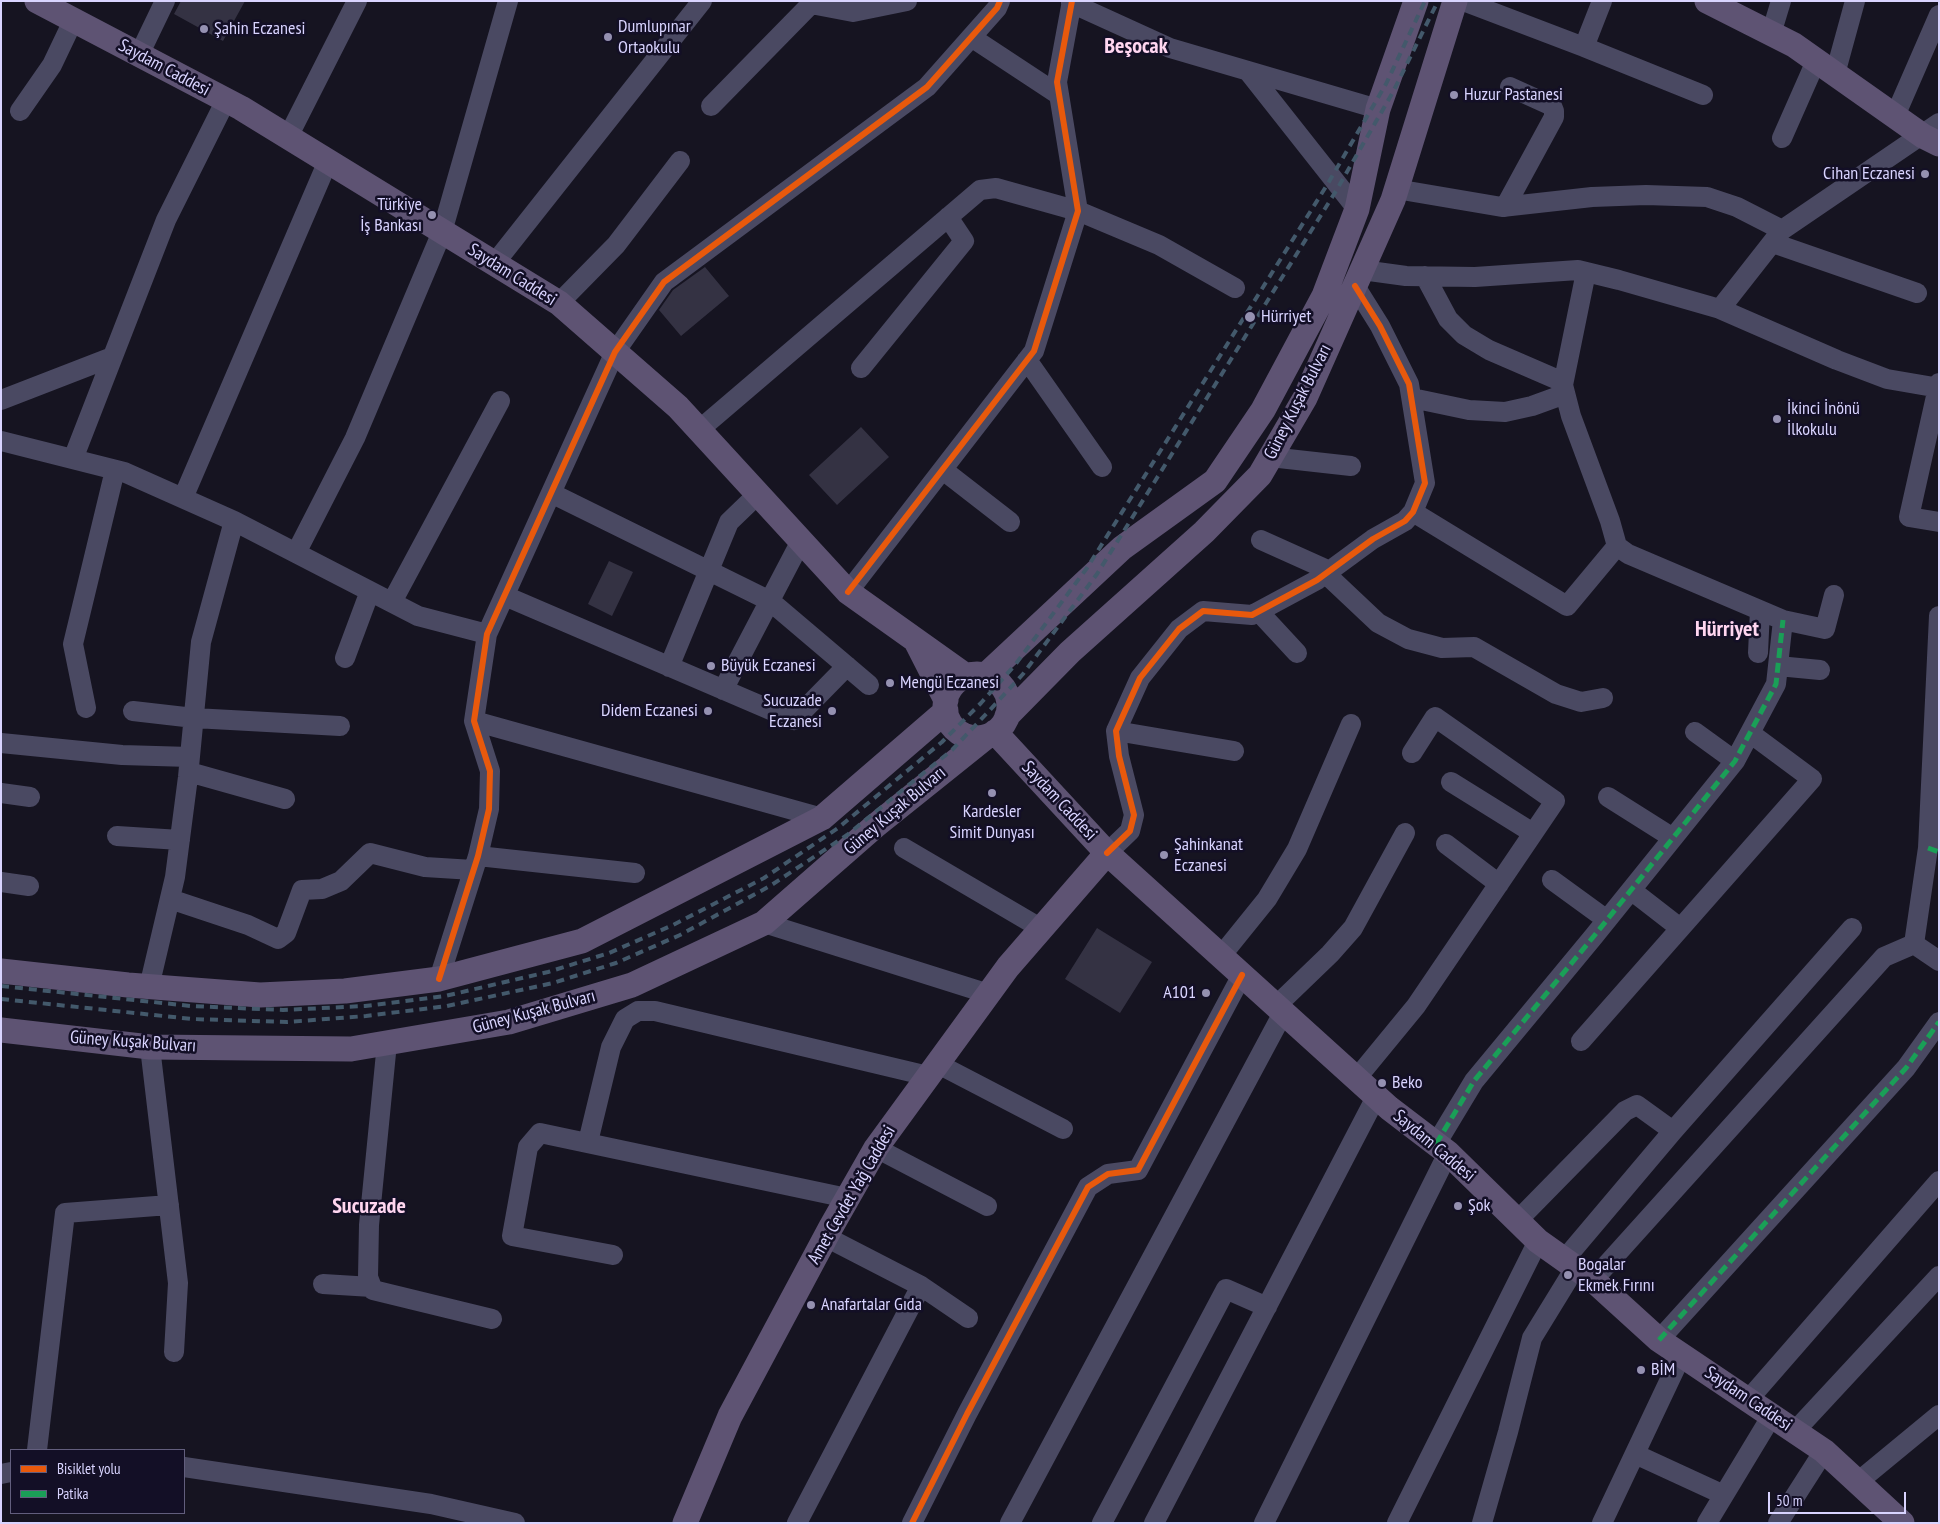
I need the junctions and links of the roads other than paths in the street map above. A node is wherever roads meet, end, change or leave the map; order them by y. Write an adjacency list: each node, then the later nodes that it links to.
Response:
1 (165, 1): 22 (street)
2 (357, 1): 34 (street)
3 (508, 1): 43 (street)
4 (702, 1): 45 (street)
5 (907, 1): 14 (street)
6 (1000, 1): 20 (street)
7 (1416, 1): 30 (main road, Güney Kuşak Bulvarı)
8 (1455, 1): 38 (main road, Güney Kuşak Bulvarı)
9 (1463, 1): 21 (street)
10 (1602, 1): 21 (street)
11 (1707, 1): 19 (main road)
12 (1781, 1): 19 (street)
13 (1855, 1): 23 (street)
14 (810, 2): 29 (street)
15 (1072, 2): 24 (street); 26 (street)
16 (46, 4): 18 (main road, Saydam Caddesi)
17 (1939, 15): 32 (street)
18 (74, 21): 22 (main road, Saydam Caddesi); 31 (street)
19 (1771, 34): 23 (main road)
20 (971, 37): 26 (street); 53 (street)
21 (1584, 47): 27 (street)
22 (139, 55): 28 (main road, Saydam Caddesi)
23 (1826, 68): 32 (main road); 35 (street)
24 (1248, 71): 30 (street); 40 (street)
25 (1510, 87): 39 (street)
26 (1059, 95): 41 (street)
27 (1703, 95)
28 (226, 100): 34 (main road, Saydam Caddesi); 54 (street)
29 (711, 106)
30 (1378, 109): 40 (main road, Güney Kuşak Bulvarı)
31 (20, 111)
32 (1895, 116): 33 (main road)
33 (1934, 134): 44 (street)
34 (288, 137): 36 (main road, Saydam Caddesi)
35 (1782, 138)
36 (328, 161): 43 (main road, Saydam Caddesi); 73 (street)
37 (680, 161): 51 (street)
38 (1396, 189): 39 (street); 48 (main road, Güney Kuşak Bulvarı)
39 (1505, 207): 44 (street)
40 (1357, 208): 103 (main road, Güney Kuşak Bulvarı)
41 (1078, 211): 42 (street); 49 (street); 55 (street)
42 (948, 217): 56 (street); 62 (street)
43 (442, 232): 45 (main road, Saydam Caddesi); 81 (street)
44 (1778, 236): 50 (street); 52 (street)
45 (494, 264): 51 (main road, Saydam Caddesi)
46 (1586, 272): 47 (street); 52 (street); 58 (street)
47 (1425, 276): 48 (street); 58 (street)
48 (1358, 278): 59 (street); 65 (main road, Güney Kuşak Bulvarı)
49 (1235, 288)
50 (1917, 293)
51 (559, 303): 53 (main road, Saydam Caddesi)
52 (1720, 309): 57 (street)
53 (615, 352): 62 (main road, Saydam Caddesi); 71 (street)
54 (112, 357): 60 (street); 66 (street)
55 (1027, 360): 68 (street); 70 (street)
56 (861, 368)
57 (1938, 386): 64 (street)
58 (1564, 390): 59 (street); 80 (street)
59 (1412, 398): 74 (street)
60 (1, 400)
61 (500, 401): 89 (street)
62 (699, 430): 72 (main road, Saydam Caddesi)
63 (1, 441): 66 (street)
64 (1931, 453): 77 (street)
65 (1270, 457): 67 (street); 114 (main road, Güney Kuşak Bulvarı)
66 (73, 459): 69 (street)
67 (1351, 466)
68 (1102, 468)
69 (115, 470): 73 (street); 108 (street)
70 (944, 470): 76 (street); 85 (street)
71 (551, 492): 82 (street); 87 (street)
72 (758, 494): 79 (main road, Saydam Caddesi); 82 (street)
73 (183, 498): 75 (street)
74 (1413, 512): 80 (street); 83 (street)
75 (234, 521): 81 (street); 110 (street)
76 (1010, 522)
77 (1939, 522)
78 (1261, 540): 83 (street)
79 (801, 541): 85 (main road, Saydam Caddesi); 88 (street)
80 (1617, 546): 90 (street)
81 (296, 553): 84 (street)
82 (710, 572): 88 (street); 101 (street)
83 (1328, 572): 91 (street); 106 (street)
84 (370, 591): 89 (street); 98 (street)
85 (848, 592): 95 (main road, Saydam Caddesi)
86 (1834, 595): 93 (street)
87 (504, 596): 94 (street); 101 (street)
88 (770, 600): 99 (street); 105 (street)
89 (392, 602): 94 (street)
90 (1760, 610): 93 (street); 97 (street)
91 (1258, 612): 96 (street); 115 (street)
92 (1939, 616): 136 (street)
93 (1784, 620): 100 (street)
94 (487, 634): 111 (street)
95 (916, 641): 103 (main road, Saydam Caddesi); 107 (main road)
96 (1298, 653)
97 (1758, 653)
98 (345, 658)
99 (846, 666): 104 (street); 105 (street)
100 (1778, 666): 102 (street); 117 (street)
101 (669, 667): 105 (street)
102 (1820, 670)
103 (976, 676): 107 (main road); 114 (main road)
104 (869, 686)
105 (723, 690)
106 (1603, 698)
107 (946, 705): 114 (main road); 128 (main road)
108 (86, 708)
109 (133, 711): 110 (street)
110 (194, 718): 113 (street); 122 (street)
111 (474, 721): 128 (street); 138 (street)
112 (1351, 724): 152 (street)
113 (340, 726)
114 (996, 728): 137 (main road, Saydam Caddesi); 147 (main road, Güney Kuşak Bulvarı)
115 (1116, 731): 119 (street); 137 (street)
116 (1695, 732): 121 (street)
117 (1750, 733): 121 (street); 148 (street)
118 (1, 743): 122 (street)
119 (1234, 751)
120 (1412, 753): 130 (street)
121 (1735, 761): 132 (street)
122 (189, 764): 127 (street); 133 (street)
123 (1451, 782): 130 (street)
124 (1, 793): 125 (street)
125 (30, 797)
126 (1608, 797): 132 (street)
127 (284, 799)
128 (822, 818): 156 (main road)
129 (1405, 833): 159 (street)
130 (1533, 834): 142 (street)
131 (117, 836): 133 (street)
132 (1673, 838): 144 (street)
133 (180, 840): 145 (street)
134 (1446, 844): 142 (street)
135 (904, 848): 150 (street)
136 (1933, 850): 151 (street)
137 (1108, 853): 150 (main road, Amet Cevdet Yağ Caddesi); 152 (main road, Saydam Caddesi)
138 (476, 863): 139 (street); 145 (street); 156 (street)
139 (635, 873)
140 (1552, 880): 146 (street)
141 (1, 882): 143 (street)
142 (1500, 884): 166 (street)
143 (29, 886)
144 (1631, 890): 146 (street); 148 (street)
145 (170, 899): 157 (street)
146 (1607, 920): 172 (street)
147 (764, 923): 158 (street); 163 (main road, Güney Kuşak Bulvarı)
148 (1680, 928): 162 (street)
149 (1852, 928): 169 (street)
150 (1042, 929): 158 (main road, Amet Cevdet Yağ Caddesi)
151 (1914, 944): 153 (street); 181 (street)
152 (1221, 956): 155 (main road, Saydam Caddesi)
153 (1939, 961)
154 (1, 971): 157 (main road)
155 (1242, 975): 159 (main road, Saydam Caddesi); 206 (street)
156 (439, 979): 157 (main road)
157 (149, 987)
158 (989, 994): 165 (main road, Amet Cevdet Yağ Caddesi)
159 (1279, 1009): 166 (main road, Saydam Caddesi); 207 (street)
160 (1939, 1022): 189 (street)
161 (1, 1030): 164 (main road, Güney Kuşak Bulvarı)
162 (1581, 1041)
163 (387, 1043): 164 (main road, Güney Kuşak Bulvarı); 184 (street)
164 (150, 1047): 175 (street)
165 (933, 1070): 168 (street); 170 (street); 171 (main road, Amet Cevdet Yağ Caddesi)
166 (1356, 1078): 167 (main road, Saydam Caddesi)
167 (1376, 1097): 172 (main road, Saydam Caddesi); 186 (street)
168 (1063, 1129)
169 (1673, 1131): 177 (street); 181 (street)
170 (588, 1142): 174 (street); 180 (street)
171 (876, 1148): 174 (main road, Amet Cevdet Yağ Caddesi); 176 (street)
172 (1442, 1148): 177 (main road, Saydam Caddesi); 210 (street)
173 (1934, 1195): 192 (street)
174 (847, 1198): 178 (main road, Amet Cevdet Yağ Caddesi)
175 (169, 1205): 190 (street); 196 (street)
176 (987, 1206)
177 (1517, 1221): 179 (main road, Saydam Caddesi)
178 (826, 1237): 185 (street); 204 (main road, Amet Cevdet Yağ Caddesi)
179 (1538, 1241): 181 (main road, Saydam Caddesi); 211 (street)
180 (613, 1255)
181 (1577, 1269): 189 (main road, Saydam Caddesi); 212 (street)
182 (1939, 1276): 195 (street)
183 (323, 1284): 184 (street)
184 (372, 1286): 188 (street)
185 (921, 1286): 187 (street); 205 (street)
186 (1266, 1307): 208 (street); 209 (street)
187 (968, 1318)
188 (492, 1319)
189 (1659, 1340): 191 (main road, Saydam Caddesi)
190 (174, 1352)
191 (1682, 1354): 192 (main road, Saydam Caddesi); 198 (street)
192 (1748, 1400): 194 (main road, Saydam Caddesi)
193 (1939, 1415): 200 (street)
194 (1771, 1417): 195 (main road, Saydam Caddesi); 201 (street)
195 (1795, 1431): 197 (main road, Saydam Caddesi)
196 (38, 1449)
197 (1824, 1451): 200 (main road, Saydam Caddesi); 215 (street)
198 (1635, 1454): 201 (street); 213 (street)
199 (185, 1467): 203 (street)
200 (1858, 1480): 202 (main road, Saydam Caddesi)
201 (1724, 1495): 214 (street)
202 (1898, 1521)
203 (515, 1523)
204 (685, 1523)
205 (797, 1523)
206 (912, 1523)
207 (1010, 1523)
208 (1102, 1523)
209 (1154, 1523)
210 (1264, 1523)
211 (1397, 1523)
212 (1482, 1523)
213 (1602, 1523)
214 (1707, 1523)
215 (1778, 1523)

